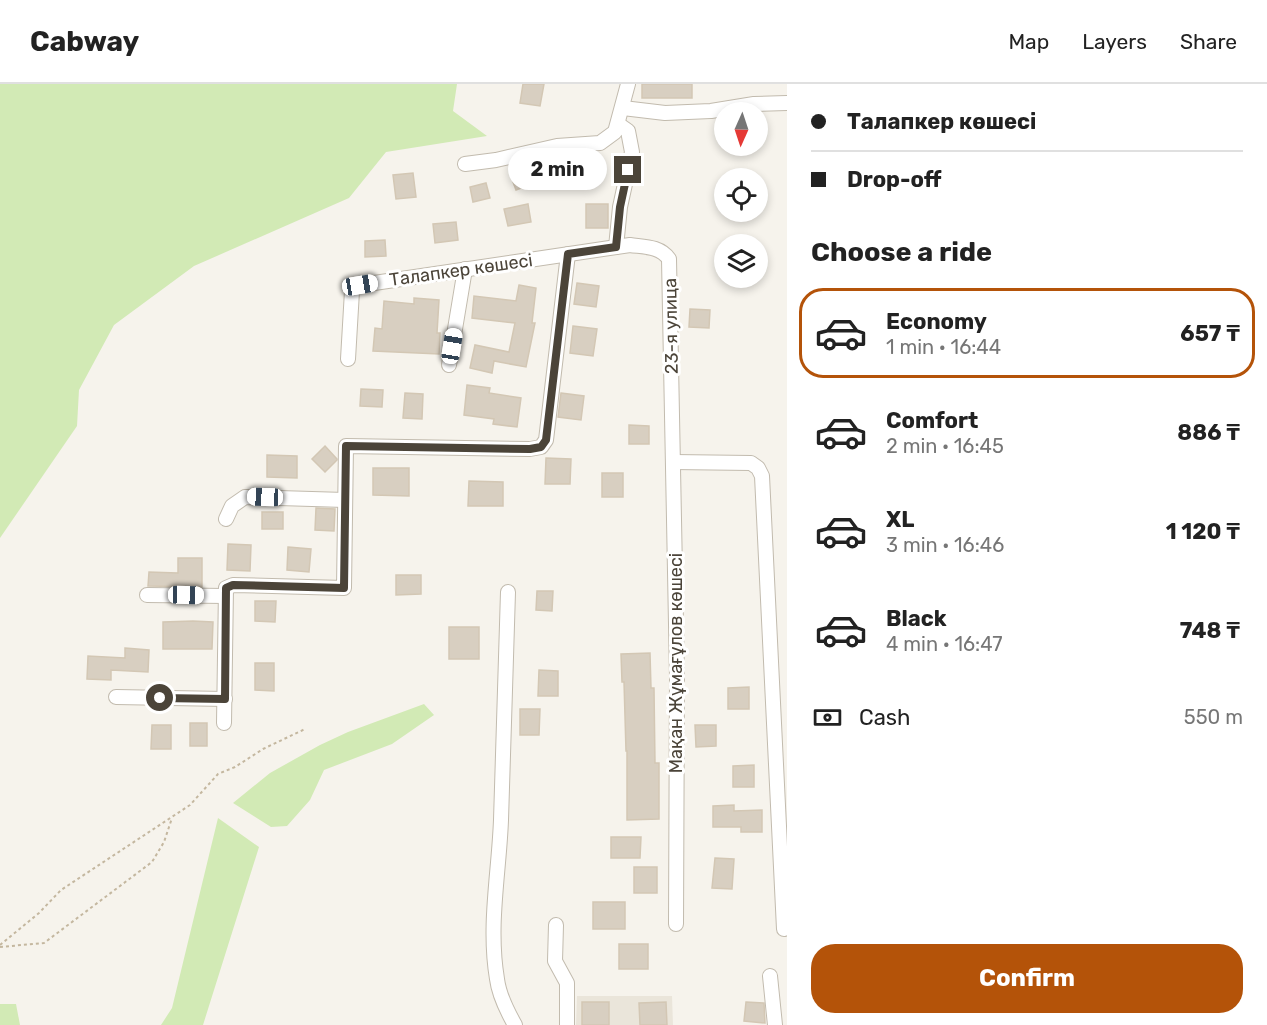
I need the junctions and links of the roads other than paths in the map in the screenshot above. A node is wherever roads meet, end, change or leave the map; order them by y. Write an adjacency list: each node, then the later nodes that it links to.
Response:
1 (628, 84): 3 (street)
2 (787, 103): 3 (street)
3 (622, 108): 4 (street)
4 (618, 124): 5 (street); 6 (street)
5 (465, 164)
6 (616, 247): 7 (street, Талапкер көшесі); 8 (street, Талапкер көшесі)
7 (664, 252): 12 (street, 23-я улица)
8 (568, 254): 9 (street, Талапкер көшесі); 14 (street)
9 (465, 269): 10 (street, Талапкер көшесі); 11 (street)
10 (348, 360)
11 (449, 365)
12 (673, 402): 13 (street, Мақан Жұмағұлов көшесі)
13 (673, 462): 22 (street, Мақан Жұмағұлов көшесі); 24 (street)
14 (345, 500): 15 (street); 18 (street)
15 (226, 519)
16 (508, 592): 26 (street)
17 (147, 595): 18 (street)
18 (225, 596): 20 (street)
19 (116, 697): 20 (street)
20 (225, 699): 21 (street)
21 (224, 723)
22 (676, 924)
23 (556, 925): 27 (street)
24 (784, 929)
25 (770, 976): 28 (street)
26 (515, 1025)
27 (567, 1025)
28 (775, 1025)

